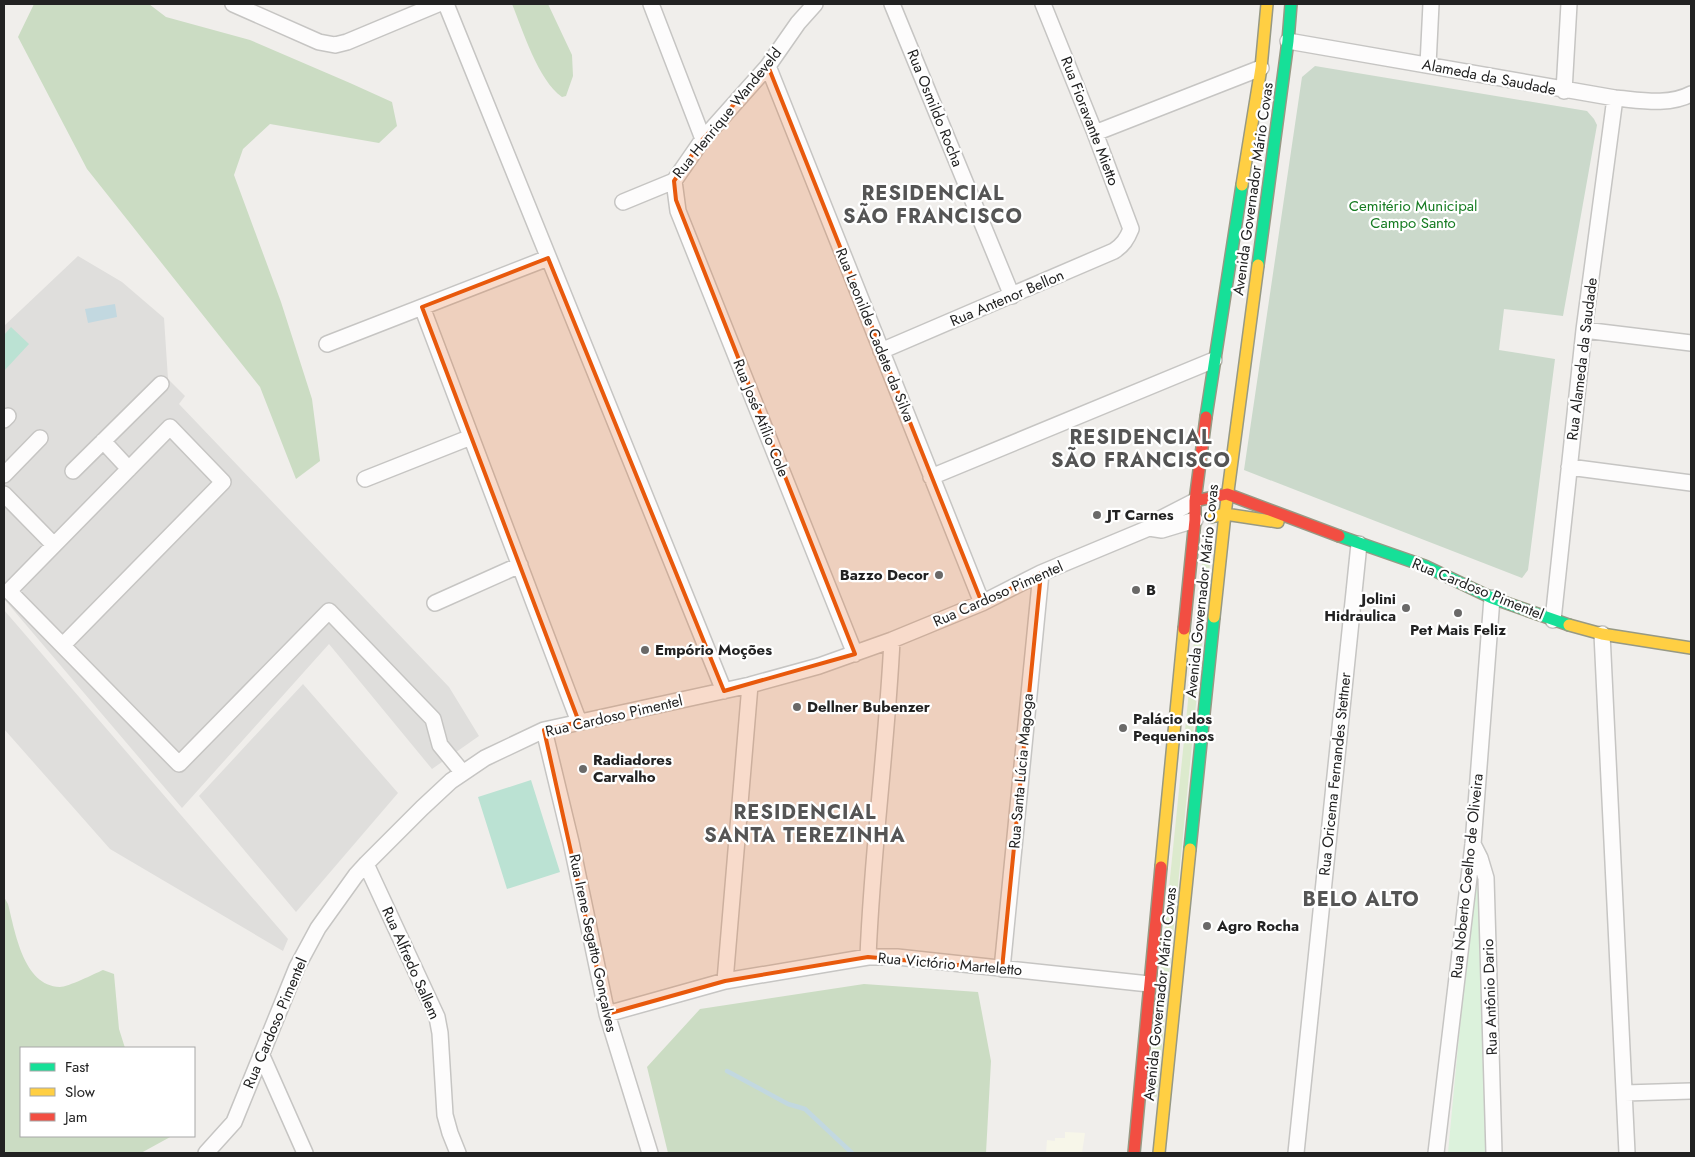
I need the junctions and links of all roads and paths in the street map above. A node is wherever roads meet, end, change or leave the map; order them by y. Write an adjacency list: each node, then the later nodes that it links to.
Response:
1 (233, 4): 2 (street)
2 (438, 4)
3 (446, 4): 24 (street)
4 (651, 4): 20 (street)
5 (816, 4): 14 (street, Rua Henrique Wandeveld)
6 (892, 4): 25 (street, Rua Osmildo Rocha)
7 (1267, 4): 15 (main road, Avenida Governador Mário Covas)
8 (1291, 4): 12 (main road, Avenida Governador Mário Covas)
9 (1431, 4): 13 (street)
10 (1569, 4): 16 (street)
11 (1047, 5): 19 (street, Rua Fioravante Mietto)
12 (1288, 41): 13 (street, Alameda da Saudade); 44 (main road, Avenida Governador Mário Covas)
13 (1428, 65): 16 (street, Alameda da Saudade)
14 (768, 66): 20 (street, Rua Henrique Wandeveld); 30 (street, Rua Leonilde Cadete da Silva)
15 (1261, 68): 19 (street); 31 (main road, Avenida Governador Mário Covas)
16 (1564, 91): 18 (street, Alameda da Saudade)
17 (1691, 94): 18 (street, Alameda da Saudade)
18 (1615, 98): 27 (street, Rua Alameda da Saudade)
19 (1095, 132): 23 (street, Rua Fioravante Mietto)
20 (703, 140): 21 (street, Rua Henrique Wandeveld)
21 (674, 181): 22 (street, Rua Henrique Wandeveld); 62 (street, Rua José Atílio Cole)
22 (623, 202)
23 (1128, 238): 25 (street, Rua Antenor Bellon)
24 (548, 258): 26 (street); 64 (street)
25 (1012, 296): 30 (street, Rua Antenor Bellon)
26 (422, 307): 29 (street); 33 (street)
27 (1584, 330): 28 (street); 36 (street, Rua Alameda da Saudade)
28 (1691, 343)
29 (327, 344)
30 (881, 351): 40 (street, Rua Leonilde Cadete da Silva)
31 (1214, 360): 40 (street); 45 (main road, Avenida Governador Mário Covas)
32 (161, 384): 35 (street)
33 (471, 436): 41 (street); 52 (street)
34 (40, 438): 39 (street)
35 (103, 441): 37 (street); 38 (street)
36 (1569, 467): 42 (street); 57 (street, Rua Alameda da Saudade)
37 (129, 469): 50 (street); 60 (street)
38 (73, 471)
39 (4, 475)
40 (932, 477): 56 (street, Rua Leonilde Cadete da Silva)
41 (365, 479)
42 (1691, 483)
43 (4, 494): 50 (street)
44 (1227, 494): 45 (main road, Rua Cardoso Pimentel); 46 (main road, Avenida Governador Mário Covas); 48 (main road, Rua Cardoso Pimentel)
45 (1195, 501): 47 (main road, Avenida Governador Mário Covas); 49 (street, Rua Cardoso Pimentel)
46 (1225, 514): 47 (main road, Rua Cardoso Pimentel); 48 (main road, Rua Cardoso Pimentel); 85 (main road, Avenida Governador Mário Covas)
47 (1195, 520): 49 (street, Rua Cardoso Pimentel); 73 (main road, Avenida Governador Mário Covas)
48 (1298, 521): 51 (main road, Rua Cardoso Pimentel)
49 (1149, 528): 53 (street, Rua Cardoso Pimentel)
50 (54, 544): 60 (street)
51 (1359, 544): 54 (main road, Rua Cardoso Pimentel); 86 (street, Rua Oricema Fernandes Stettner)
52 (520, 565): 55 (street); 65 (street)
53 (1041, 573): 56 (street, Rua Cardoso Pimentel); 71 (street, Rua Santa Lúcia Magoga)
54 (1492, 598): 57 (main road, Rua Cardoso Pimentel); 68 (street, Rua Noberto Coelho de Oliveira)
55 (435, 603)
56 (982, 603): 59 (street, Rua Cardoso Pimentel)
57 (1553, 620): 58 (main road, Rua Cardoso Pimentel)
58 (1602, 634): 61 (main road, Rua Cardoso Pimentel); 77 (street)
59 (892, 640): 62 (street, Rua Cardoso Pimentel); 70 (street)
60 (63, 645): 67 (street)
61 (1691, 648)
62 (855, 654): 63 (street, Rua Cardoso Pimentel)
63 (750, 685): 64 (street, Rua Cardoso Pimentel); 72 (street)
64 (724, 691): 65 (street, Rua Cardoso Pimentel)
65 (579, 722): 66 (street, Rua Cardoso Pimentel)
66 (544, 730): 67 (street, Rua Cardoso Pimentel); 74 (street, Rua Irene Segatto Gonçalves)
67 (463, 773): 69 (street, Rua Cardoso Pimentel)
68 (1472, 844): 87 (street, Rua Noberto Coelho de Oliveira); 88 (street, Rua Antônio Dario)
69 (366, 864): 75 (street, Rua Cardoso Pimentel); 81 (street, Rua Alfredo Sallem)
70 (868, 956): 71 (street, Rua Victório Marteletto); 72 (street, Rua Victório Marteletto)
71 (1002, 969): 73 (street, Rua Victório Marteletto)
72 (725, 981): 74 (street, Rua Victório Marteletto)
73 (1149, 984): 78 (main road, Avenida Governador Mário Covas)
74 (607, 1014): 82 (street, Rua Irene Segatto Gonçalves)
75 (262, 1056): 79 (street, Rua Cardoso Pimentel); 80 (street)
76 (1691, 1091): 77 (street)
77 (1625, 1092): 89 (street)
78 (1136, 1130): 83 (main road, Avenida Governador Mário Covas); 84 (main road)
79 (206, 1153)
80 (305, 1153)
81 (458, 1153)
82 (650, 1153)
83 (1134, 1153)
84 (1150, 1153)
85 (1159, 1153)
86 (1296, 1153)
87 (1436, 1153)
88 (1494, 1153)
89 (1627, 1153)

